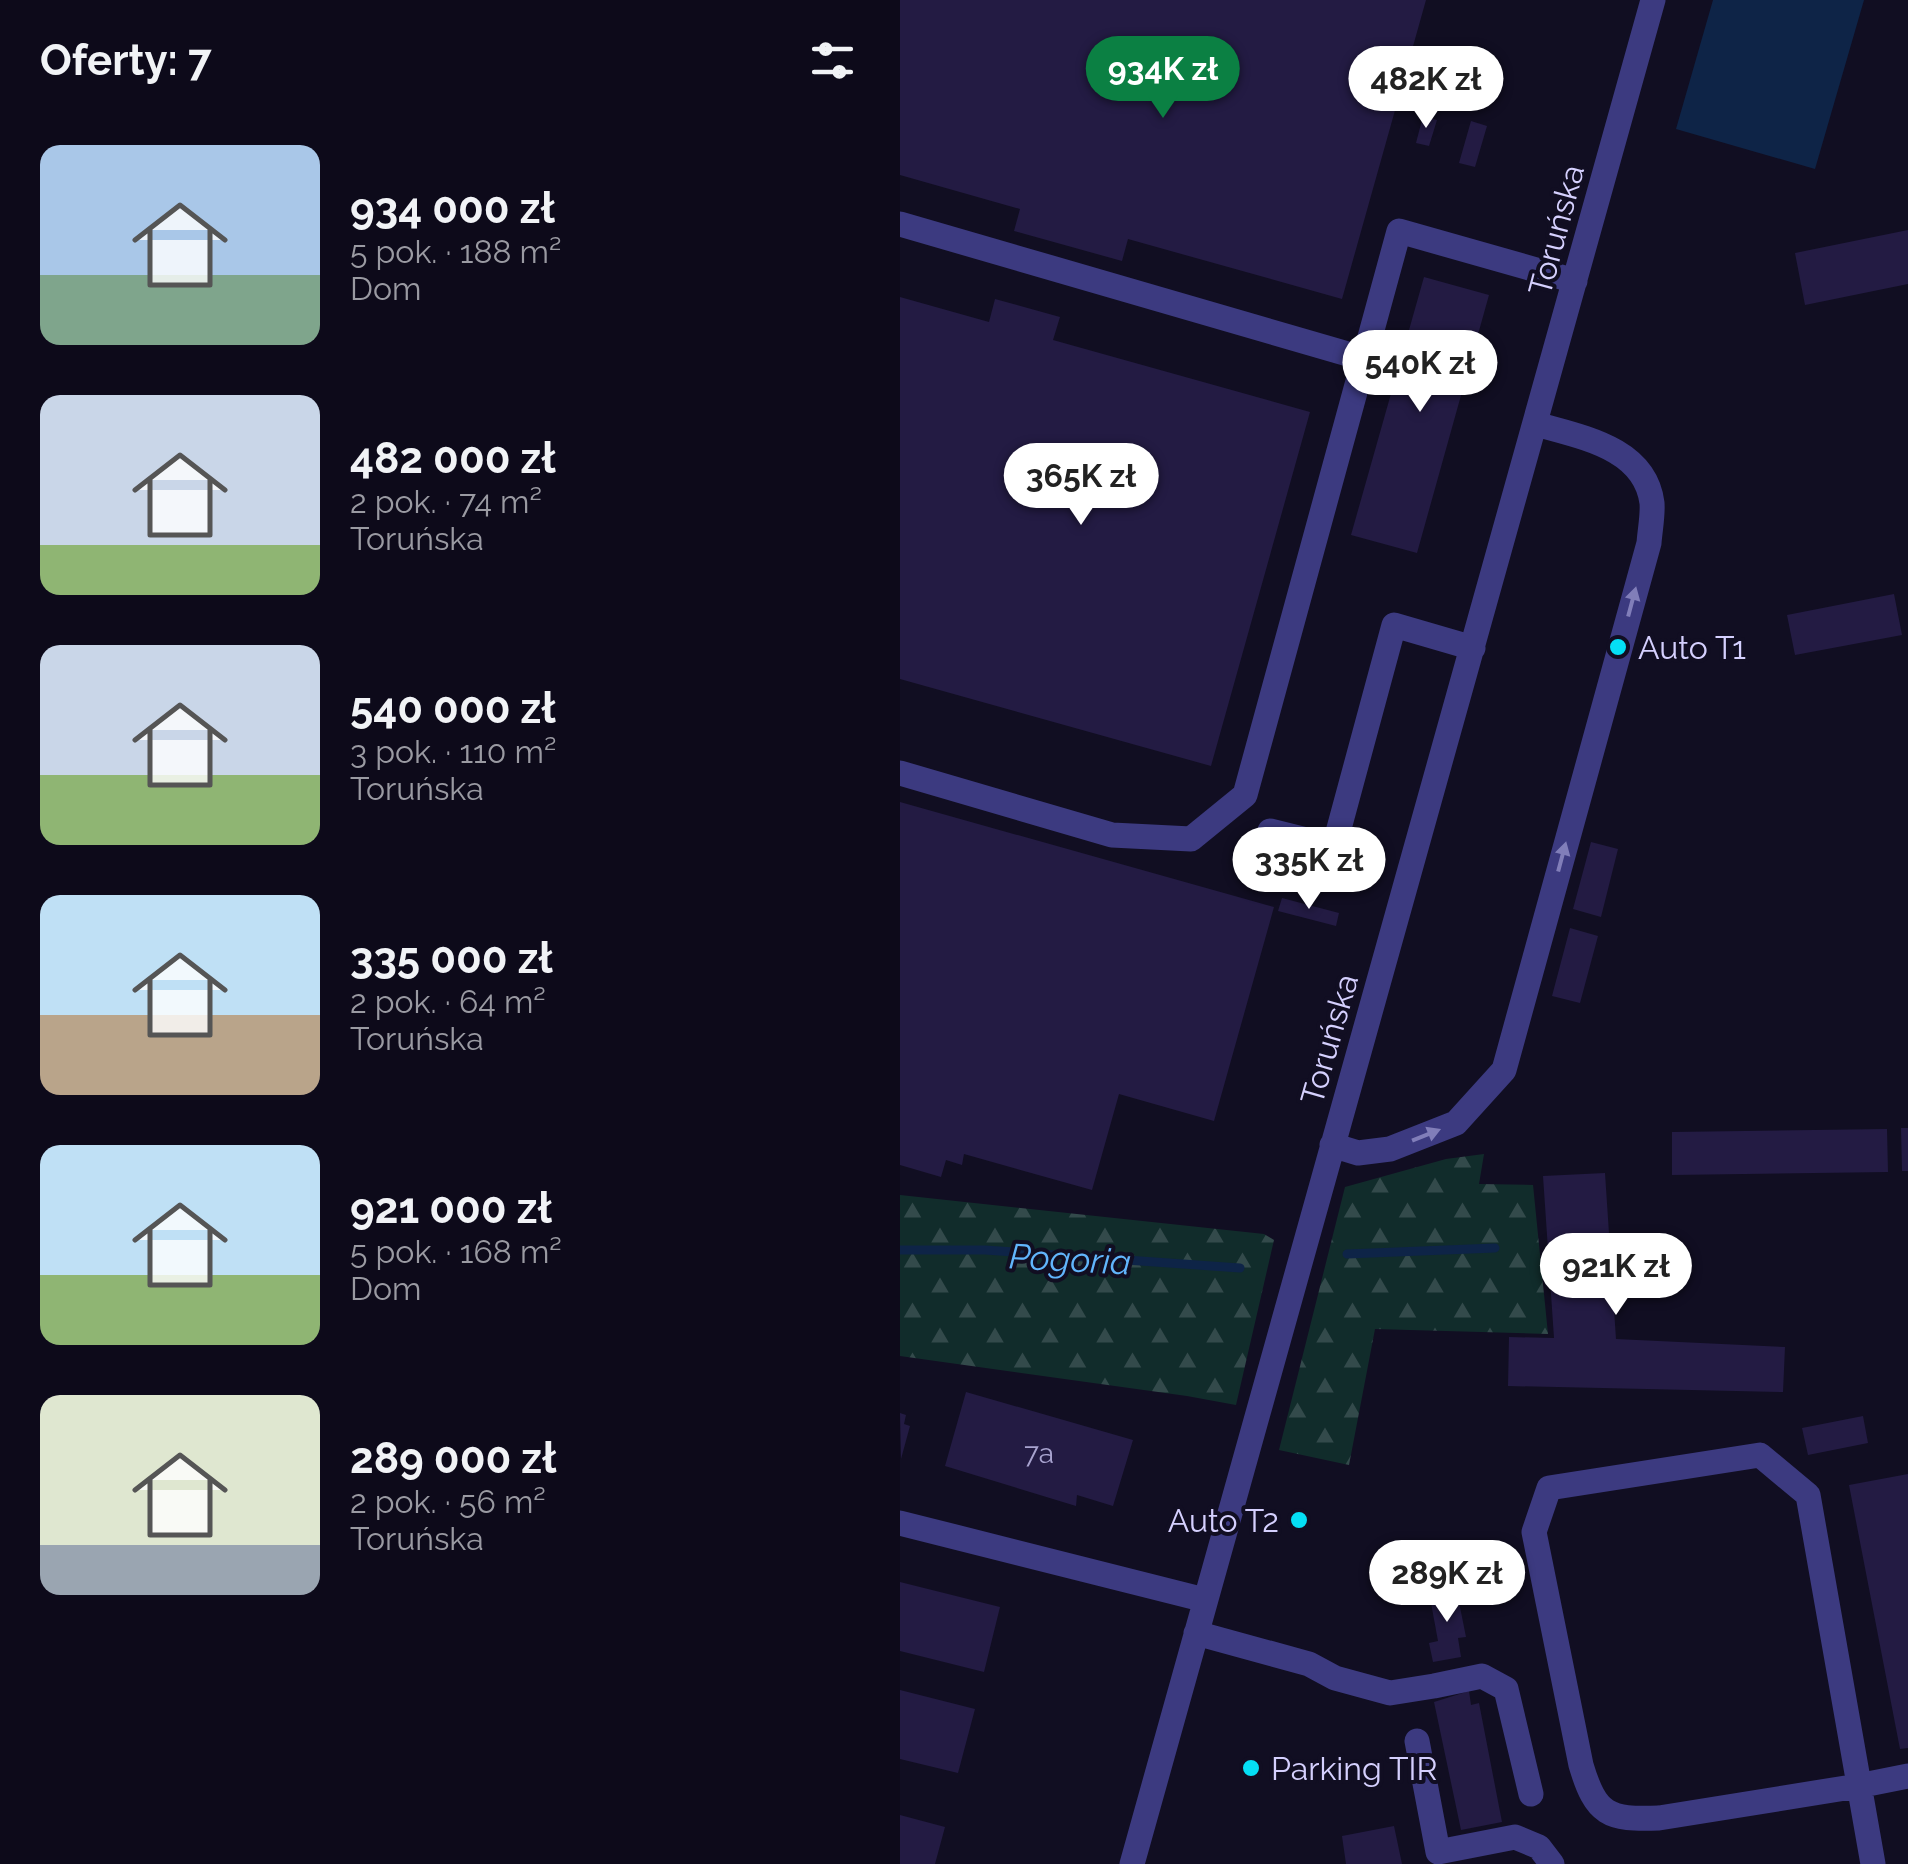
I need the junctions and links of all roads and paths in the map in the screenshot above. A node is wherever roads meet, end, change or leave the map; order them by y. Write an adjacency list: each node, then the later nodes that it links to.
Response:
1 (1652, 0): 3 (street, Toruńska)
2 (900, 224): 4 (street)
3 (1576, 282): 4 (street); 5 (street, Toruńska)
4 (1365, 359): 7 (street)
5 (1536, 424): 6 (street, Toruńska); 9 (street, one-way to 5)
6 (1473, 648): 8 (street); 9 (street, Toruńska)
7 (900, 772)
8 (1270, 831)
9 (1332, 1146): 11 (street, Toruńska)
10 (900, 1523): 11 (street)
11 (1205, 1600): 12 (street, Toruńska)
12 (1196, 1633): 16 (street); 17 (street, Toruńska)
13 (1417, 1742): 18 (street)
14 (1908, 1776): 15 (street)
15 (1858, 1786): 15 (street); 19 (street)
16 (1531, 1794)
17 (1132, 1864)
18 (1552, 1864)
19 (1873, 1864)

